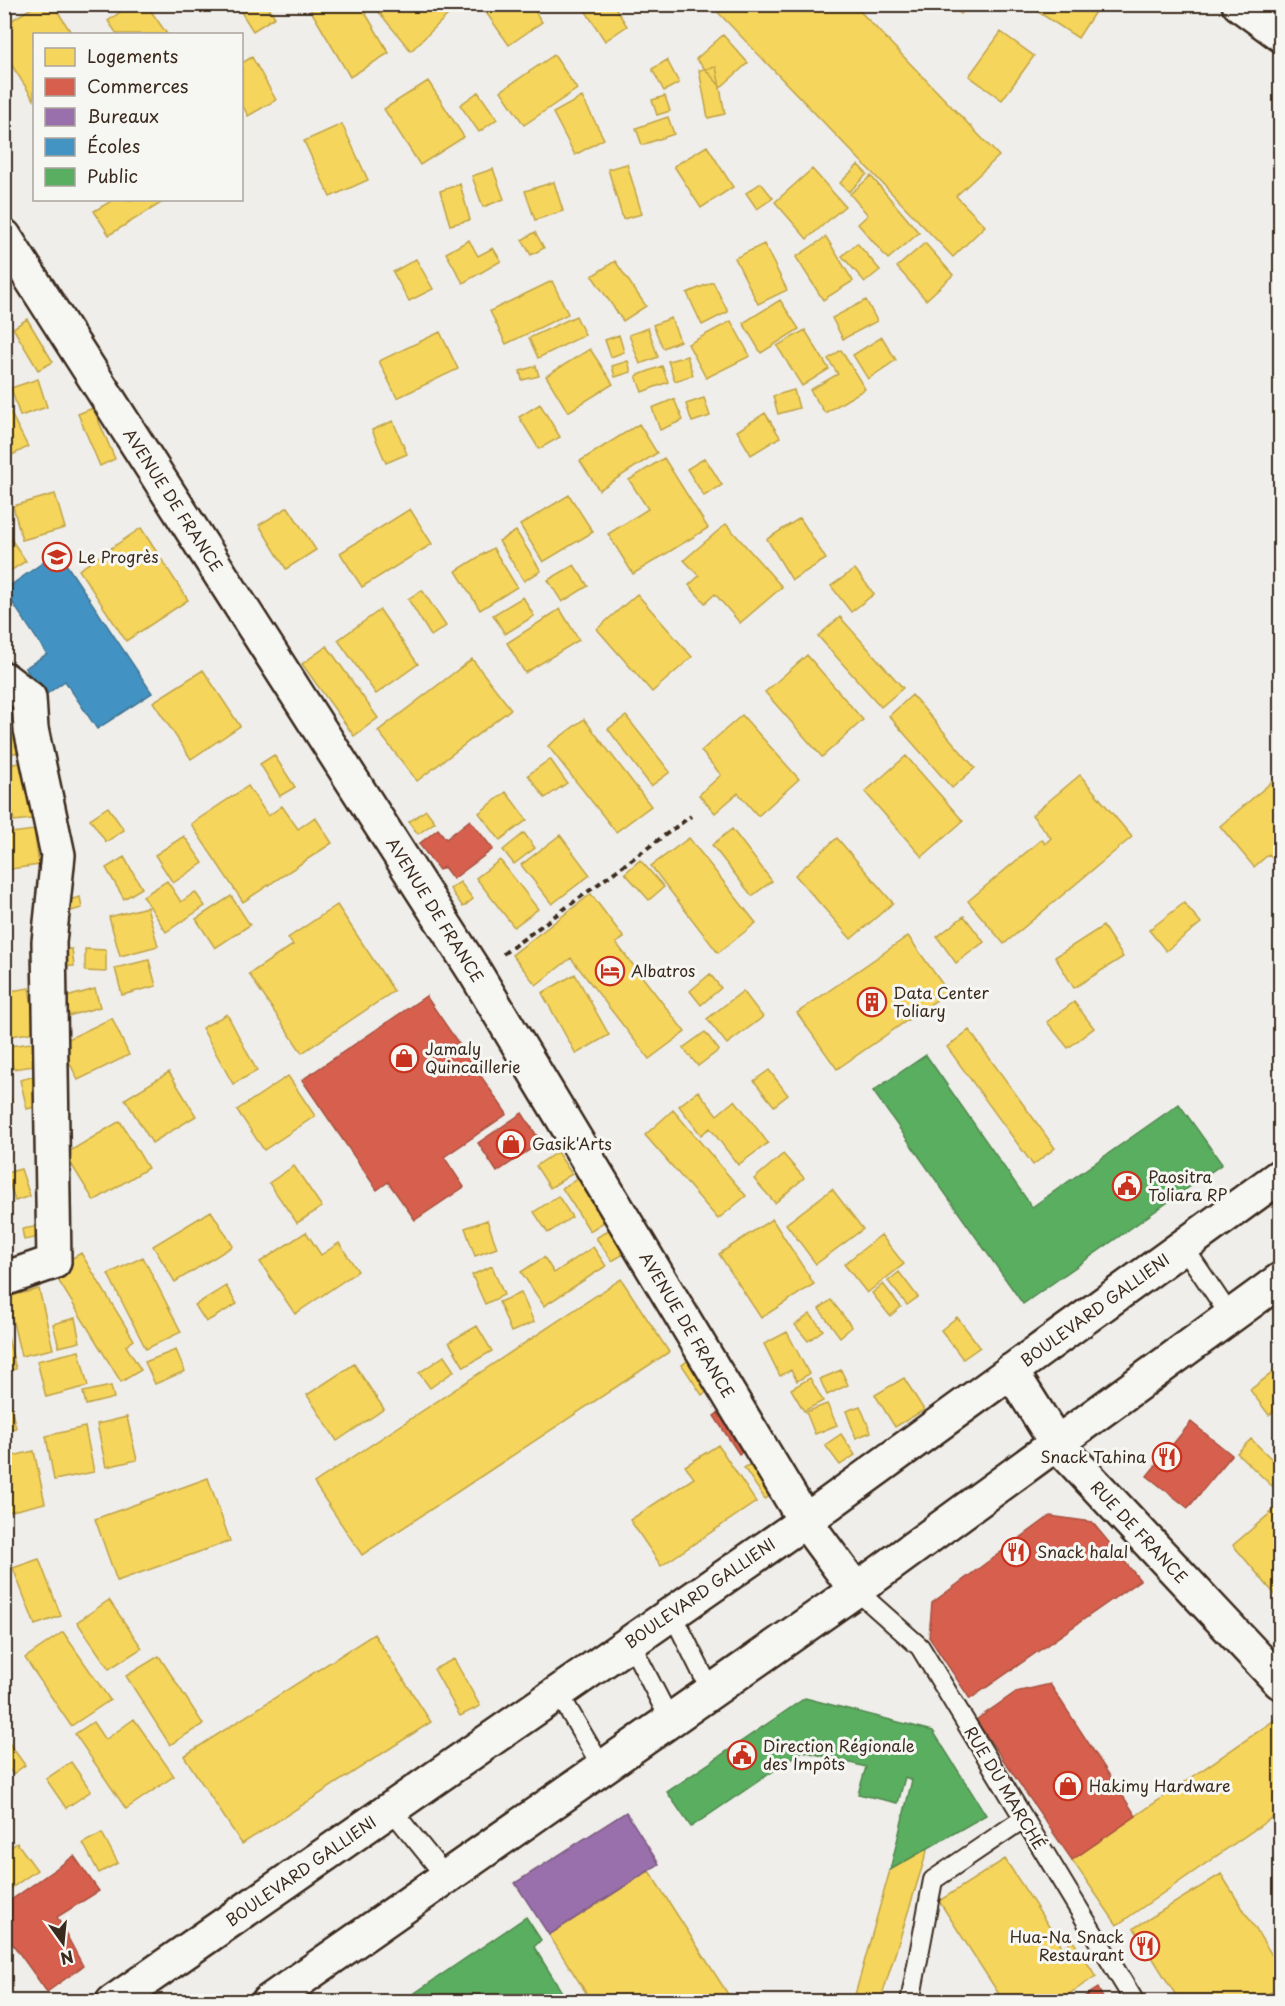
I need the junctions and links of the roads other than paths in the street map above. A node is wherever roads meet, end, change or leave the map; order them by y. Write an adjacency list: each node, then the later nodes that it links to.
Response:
1 (1239, 4): 2 (street)
2 (1281, 34)
3 (4, 236): 12 (street, AVENUE DE FRANCE)
4 (4, 679): 7 (street)
5 (1281, 1176): 6 (street, BOULEVARD GALLIENI)
6 (1183, 1246): 9 (lane); 10 (street, BOULEVARD GALLIENI)
7 (4, 1279)
8 (1281, 1281): 9 (street)
9 (1231, 1317): 11 (street)
10 (1011, 1371): 11 (street, RUE DE FRANCE); 12 (street, BOULEVARD GALLIENI)
11 (1057, 1444): 13 (street); 16 (street, RUE DE FRANCE)
12 (805, 1521): 13 (street, AVENUE DE FRANCE); 14 (street, BOULEVARD GALLIENI)
13 (855, 1590): 17 (street); 22 (lane, RUE DU MARCHÉ)
14 (672, 1613): 15 (street, BOULEVARD GALLIENI); 17 (lane)
15 (630, 1642): 18 (street, BOULEVARD GALLIENI); 19 (lane)
16 (1281, 1682)
17 (711, 1691): 19 (street)
18 (558, 1692): 20 (lane); 21 (street, BOULEVARD GALLIENI)
19 (670, 1720): 20 (street)
20 (602, 1767): 23 (street)
21 (391, 1809): 23 (lane); 24 (street, BOULEVARD GALLIENI)
22 (1023, 1819): 26 (lane); 27 (lane, RUE DU MARCHÉ)
23 (446, 1877): 25 (street)
24 (113, 2001)
25 (268, 2001)
26 (910, 2001)
27 (1135, 2001)

